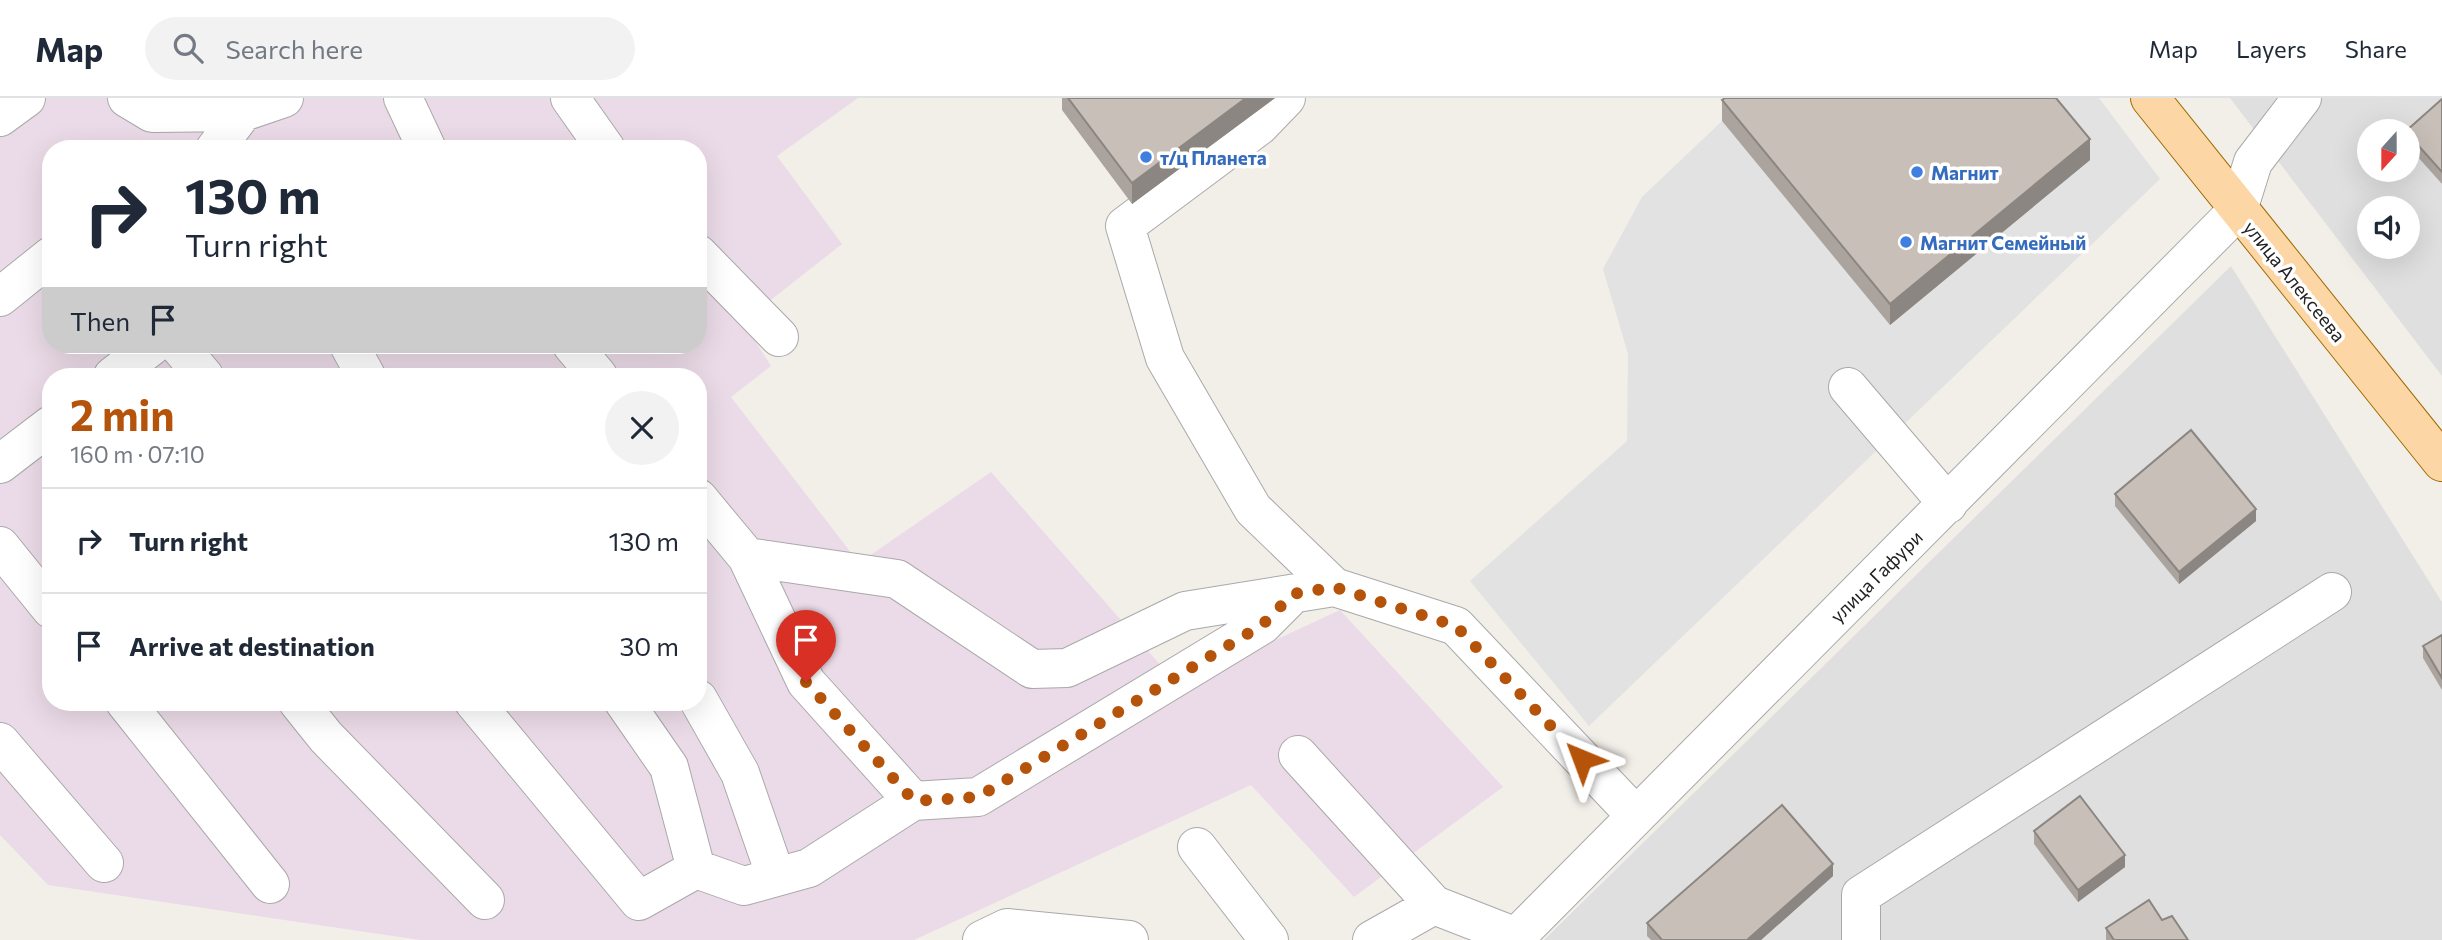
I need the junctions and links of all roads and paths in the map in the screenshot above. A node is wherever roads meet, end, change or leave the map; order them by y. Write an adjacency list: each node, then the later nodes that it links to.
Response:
1 (26, 98): 10 (street)
2 (127, 98): 9 (street)
3 (284, 98): 9 (street)
4 (403, 98): 12 (street)
5 (570, 98): 13 (street)
6 (1286, 98): 33 (street)
7 (2150, 98): 14 (main road, улица Алексеева)
8 (2302, 98): 14 (street)
9 (243, 111): 11 (street)
10 (0, 117)
11 (222, 140)
12 (423, 140)
13 (600, 140)
14 (2238, 210): 27 (main road, улица Алексеева); 29 (street, улица Гафури)
15 (42, 263): 17 (street)
16 (707, 263): 18 (street)
17 (0, 297)
18 (779, 337)
19 (141, 354): 22 (street)
20 (186, 354): 23 (street)
21 (580, 354): 24 (street)
22 (123, 368)
23 (197, 368)
24 (591, 368)
25 (1848, 387): 29 (street)
26 (42, 432): 28 (street)
27 (2442, 462)
28 (0, 464)
29 (1948, 504): 45 (street, улица Гафури)
30 (707, 509): 32 (street)
31 (0, 546): 36 (street)
32 (747, 556): 35 (street); 44 (street)
33 (1334, 587): 35 (street); 45 (street)
34 (2332, 592): 58 (street)
35 (1293, 594): 44 (street)
36 (42, 598)
37 (132, 711): 50 (street)
38 (305, 711): 51 (street)
39 (481, 711): 48 (street)
40 (630, 711): 48 (street)
41 (705, 711): 49 (street)
42 (0, 741): 47 (street)
43 (1298, 755): 52 (street)
44 (914, 801): 49 (street)
45 (1636, 816): 53 (street, улица Гафури)
46 (1197, 847): 56 (street)
47 (104, 863)
48 (696, 869): 49 (street)
49 (776, 877)
50 (270, 884)
51 (485, 900)
52 (1434, 905): 53 (street); 57 (street)
53 (1514, 938)
54 (982, 940): 55 (street)
55 (1129, 940)
56 (1269, 940)
57 (1373, 940)
58 (1861, 940)

